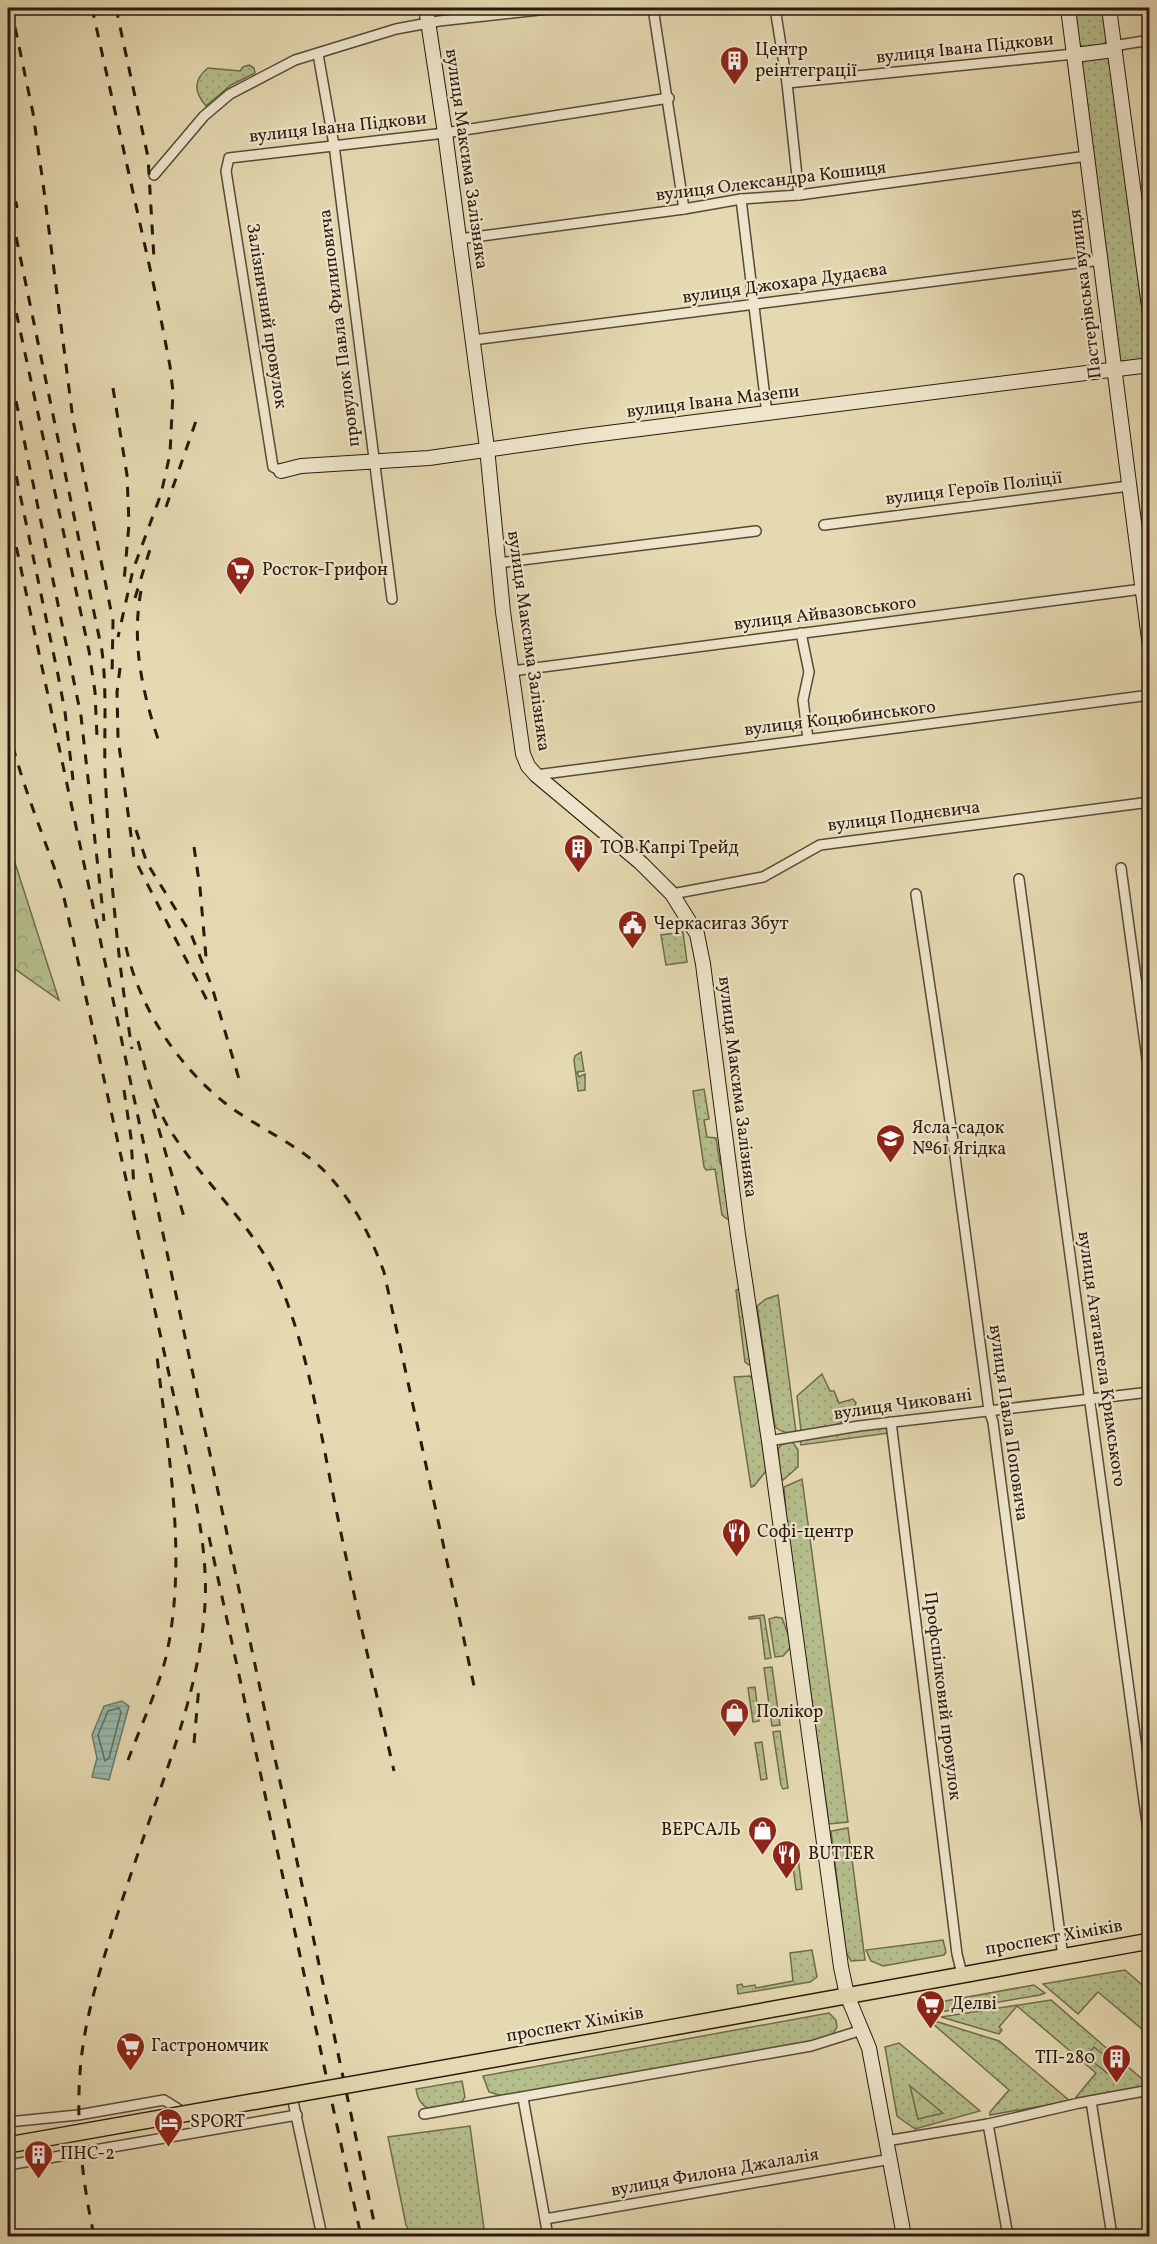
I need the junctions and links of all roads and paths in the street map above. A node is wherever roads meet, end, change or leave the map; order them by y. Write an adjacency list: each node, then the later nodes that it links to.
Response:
1 (426, 8): 7 (main road, вулиця Максима Залізняка)
2 (557, 8): 7 (street)
3 (654, 8): 13 (street)
4 (775, 8): 12 (street)
5 (1068, 8): 11 (main road, Пастерівська вулиця)
6 (1109, 8): 9 (main road)
7 (429, 23): 10 (street); 14 (main road, вулиця Максима Залізняка)
8 (1149, 40): 9 (street)
9 (1114, 48): 11 (main road); 25 (main road)
10 (318, 54): 15 (street, провулок Павла Филиповича); 18 (street)
11 (1074, 55): 12 (street, вулиця Івана Підкови); 16 (main road, Пастерівська вулиця)
12 (787, 83): 19 (street)
13 (669, 98): 14 (street, вулиця Івана Підкови); 21 (street)
14 (445, 133): 15 (street, вулиця Івана Підкови); 22 (main road, вулиця Максима Залізняка)
15 (334, 145): 17 (street, вулиця Івана Підкови); 31 (street, провулок Павла Филиповича)
16 (1088, 156): 19 (street, вулиця Олександра Кошиця); 23 (main road, Пастерівська вулиця)
17 (227, 161): 32 (street, Залізничний провулок)
18 (154, 175)
19 (799, 195): 20 (street, вулиця Олександра Кошиця)
20 (741, 200): 21 (street, вулиця Олександра Кошиця); 24 (street)
21 (684, 209): 22 (street, вулиця Олександра Кошиця)
22 (459, 239): 26 (main road, вулиця Максима Залізняка)
23 (1101, 260): 24 (street, вулиця Джохара Дудаєва); 28 (main road, Пастерівська вулиця)
24 (753, 306): 26 (street, вулиця Джохара Дудаєва); 29 (street)
25 (1149, 314)
26 (473, 340): 30 (main road, вулиця Максима Залізняка)
27 (1149, 365): 28 (main road, вулиця Івана Мазепи)
28 (1114, 370): 29 (main road, вулиця Івана Мазепи); 33 (main road, Пастерівська вулиця)
29 (766, 414): 30 (main road, вулиця Івана Мазепи)
30 (487, 448): 31 (main road, вулиця Івана Мазепи); 36 (main road, вулиця Максима Залізняка)
31 (373, 461): 32 (main road, вулиця Івана Мазепи); 38 (street, провулок Павла Филиповича)
32 (281, 471)
33 (1129, 486): 34 (street, вулиця Героїв Поліції); 37 (main road, Пастерівська вулиця)
34 (824, 525)
35 (756, 531): 36 (street)
36 (498, 563): 41 (main road, вулиця Максима Залізняка)
37 (1142, 589): 39 (street, вулиця Айвазовського); 40 (main road, Пастерівська вулиця)
38 (392, 599)
39 (801, 633): 41 (street, вулиця Айвазовського); 43 (street)
40 (1149, 647)
41 (512, 671): 44 (main road, вулиця Максима Залізняка)
42 (1149, 695): 43 (street, вулиця Коцюбинського)
43 (808, 739): 44 (street, вулиця Коцюбинського)
44 (536, 775): 48 (main road, вулиця Максима Залізняка)
45 (1149, 802): 48 (street, вулиця Поднєвича)
46 (1121, 868): 50 (street)
47 (1019, 879): 52 (street, вулиця Агатангела Кримського)
48 (672, 894): 55 (main road, вулиця Максима Залізняка)
49 (916, 894): 53 (street, вулиця Павла Поповича)
50 (1149, 1080)
51 (1149, 1392): 52 (street, вулиця Чиковані)
52 (1090, 1400): 53 (street, вулиця Чиковані); 56 (street, вулиця Агатангела Кримського)
53 (988, 1410): 54 (street, вулиця Чиковані); 58 (street, вулиця Павла Поповича)
54 (891, 1422): 55 (street, вулиця Чиковані); 59 (street, Профспілковий провулок)
55 (769, 1441): 60 (main road, вулиця Максима Залізняка)
56 (1149, 1845)
57 (1149, 1941): 58 (main road, проспект Хіміків)
58 (1064, 1957): 59 (main road, проспект Хіміків)
59 (962, 1974): 60 (main road, проспект Хіміків)
60 (847, 1995): 61 (main road, вулиця Максима Залізняка); 74 (main road, проспект Хіміків, bridge)
61 (862, 2030): 64 (street); 73 (main road, вулиця Максима Залізняка)
62 (1149, 2090): 65 (street)
63 (257, 2097): 66 (street); 68 (street); 69 (street)
64 (523, 2098): 67 (street); 77 (street)
65 (1091, 2101): 71 (street); 82 (street)
66 (180, 2110): 70 (street); 72 (street)
67 (424, 2114)
68 (297, 2115): 69 (street); 78 (street)
69 (264, 2120): 72 (street)
70 (8, 2122)
71 (988, 2124): 73 (street); 81 (street)
72 (210, 2129): 76 (street)
73 (886, 2141): 75 (main road, вулиця Максима Залізняка)
74 (8, 2145)
75 (891, 2159): 77 (street, вулиця Филона Джалалія); 80 (main road, вулиця Максима Залізняка)
76 (8, 2165)
77 (545, 2218): 79 (street)
78 (322, 2236)
79 (548, 2236)
80 (904, 2236)
81 (1008, 2236)
82 (1112, 2236)

